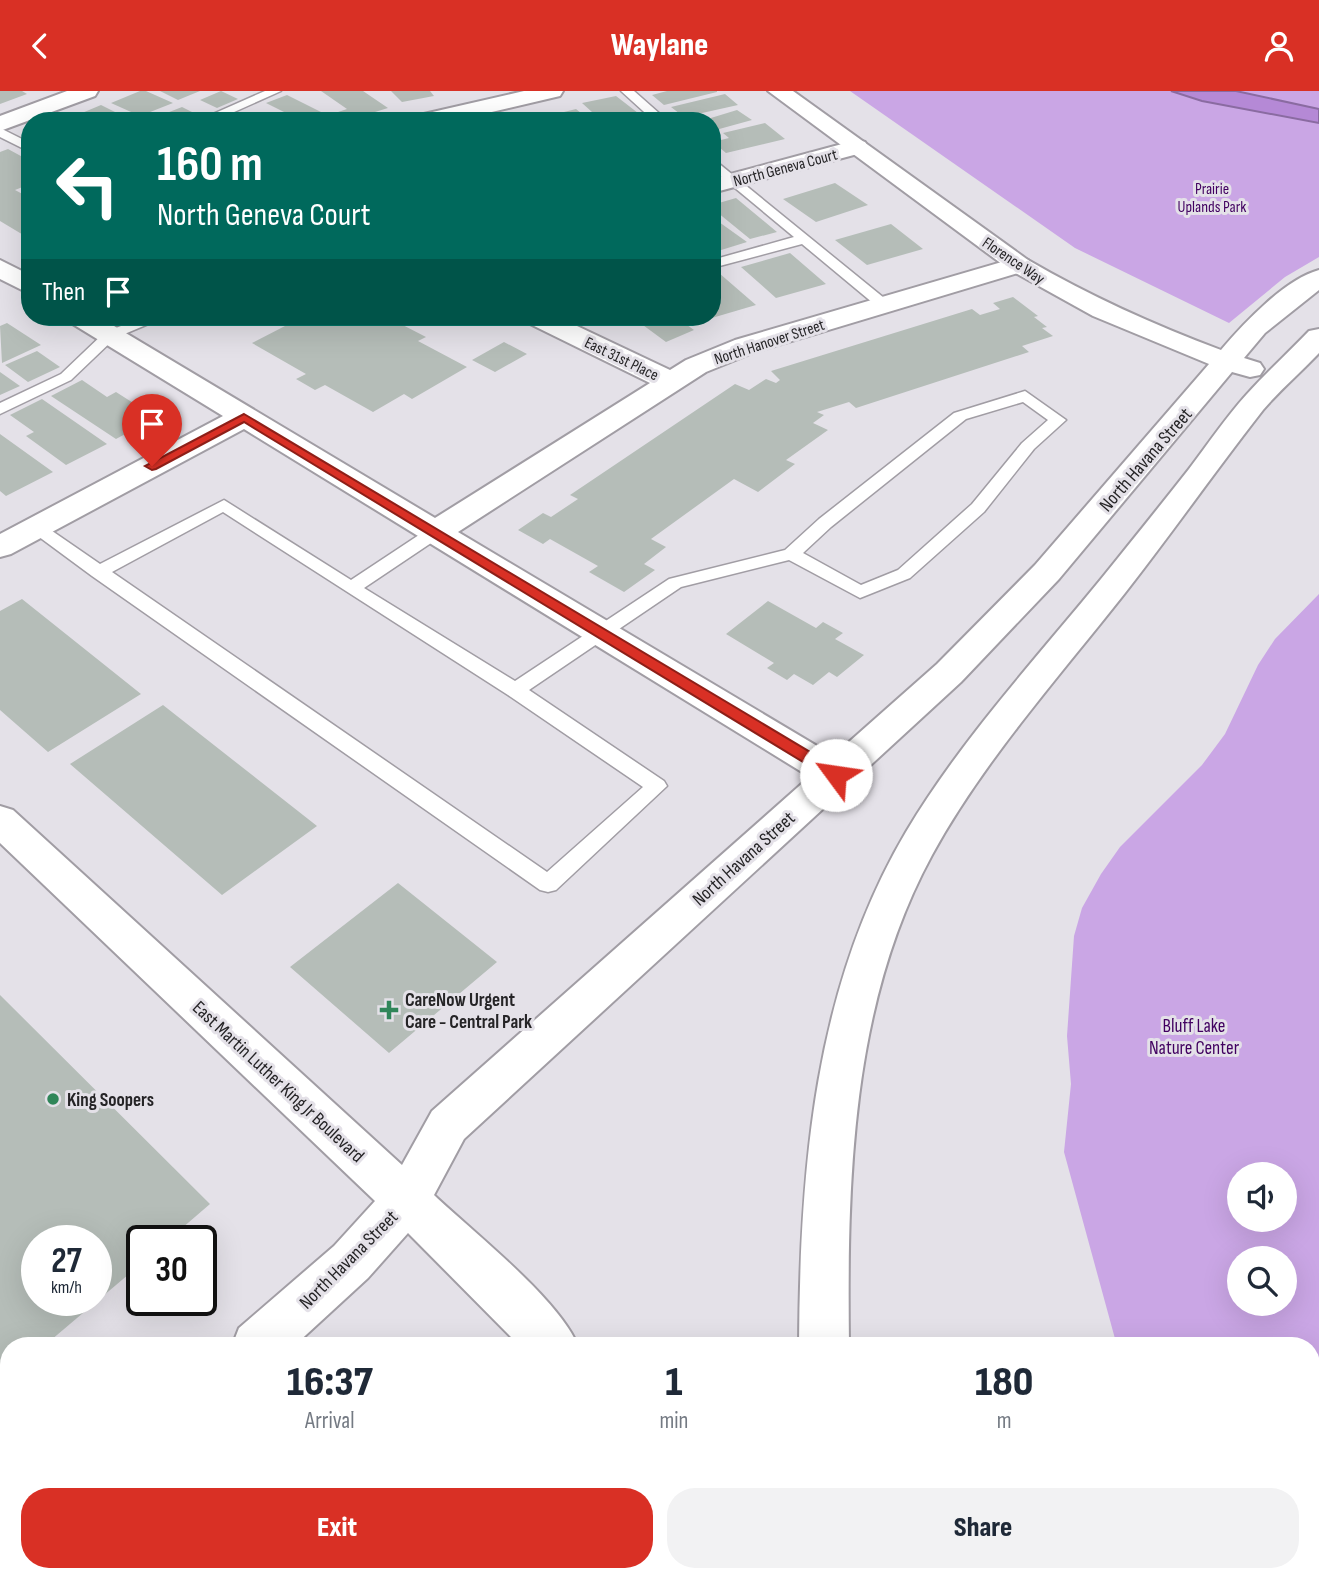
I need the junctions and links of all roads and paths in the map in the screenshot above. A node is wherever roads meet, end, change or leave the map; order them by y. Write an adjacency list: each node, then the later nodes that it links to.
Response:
1 (87, 91): 6 (street)
2 (275, 91): 7 (lane)
3 (552, 91): 8 (street)
4 (626, 91): 9 (lane)
5 (779, 91): 14 (street, Florence Way)
6 (32, 112)
7 (225, 112)
8 (462, 112)
9 (652, 112)
10 (21, 116): 11 (street)
11 (0, 124)
12 (0, 132): 13 (lane)
13 (21, 143)
14 (858, 147): 15 (street, North Geneva Court); 18 (street, Florence Way)
15 (723, 183): 16 (lane)
16 (804, 239): 17 (lane); 24 (lane)
17 (721, 262)
18 (1019, 265): 24 (street, North Hanover Street); 30 (street, Florence Way)
19 (0, 268): 21 (street)
20 (1319, 278): 30 (street, North Havana Street)
21 (21, 281)
22 (21, 290): 23 (street)
23 (0, 300)
24 (884, 305): 32 (street, North Hanover Street)
25 (95, 326): 28 (street)
26 (134, 326): 28 (lane)
27 (566, 326): 32 (street, East 31st Place)
28 (110, 335): 33 (lane); 34 (street)
29 (1319, 337): 31 (street)
30 (1228, 361): 31 (street, Florence Way); 43 (street, North Havana Street)
31 (1278, 378): 48 (street)
32 (669, 381): 36 (street, North Hanover Street)
33 (0, 409)
34 (244, 417): 35 (street); 36 (street)
35 (36, 528): 37 (street); 39 (lane)
36 (434, 533): 40 (lane); 41 (street)
37 (0, 547)
38 (791, 554): 38 (lane); 41 (lane)
39 (98, 572): 40 (lane); 42 (lane)
40 (351, 588): 42 (lane)
41 (598, 632): 42 (lane); 43 (street)
42 (515, 690)
43 (836, 775): 45 (street, North Havana Street)
44 (0, 820): 45 (street, East Martin Luther King Jr Boulevard)
45 (407, 1200): 46 (street, North Havana Street); 47 (street, East Martin Luther King Jr Boulevard)
46 (267, 1337)
47 (545, 1337)
48 (824, 1337)

